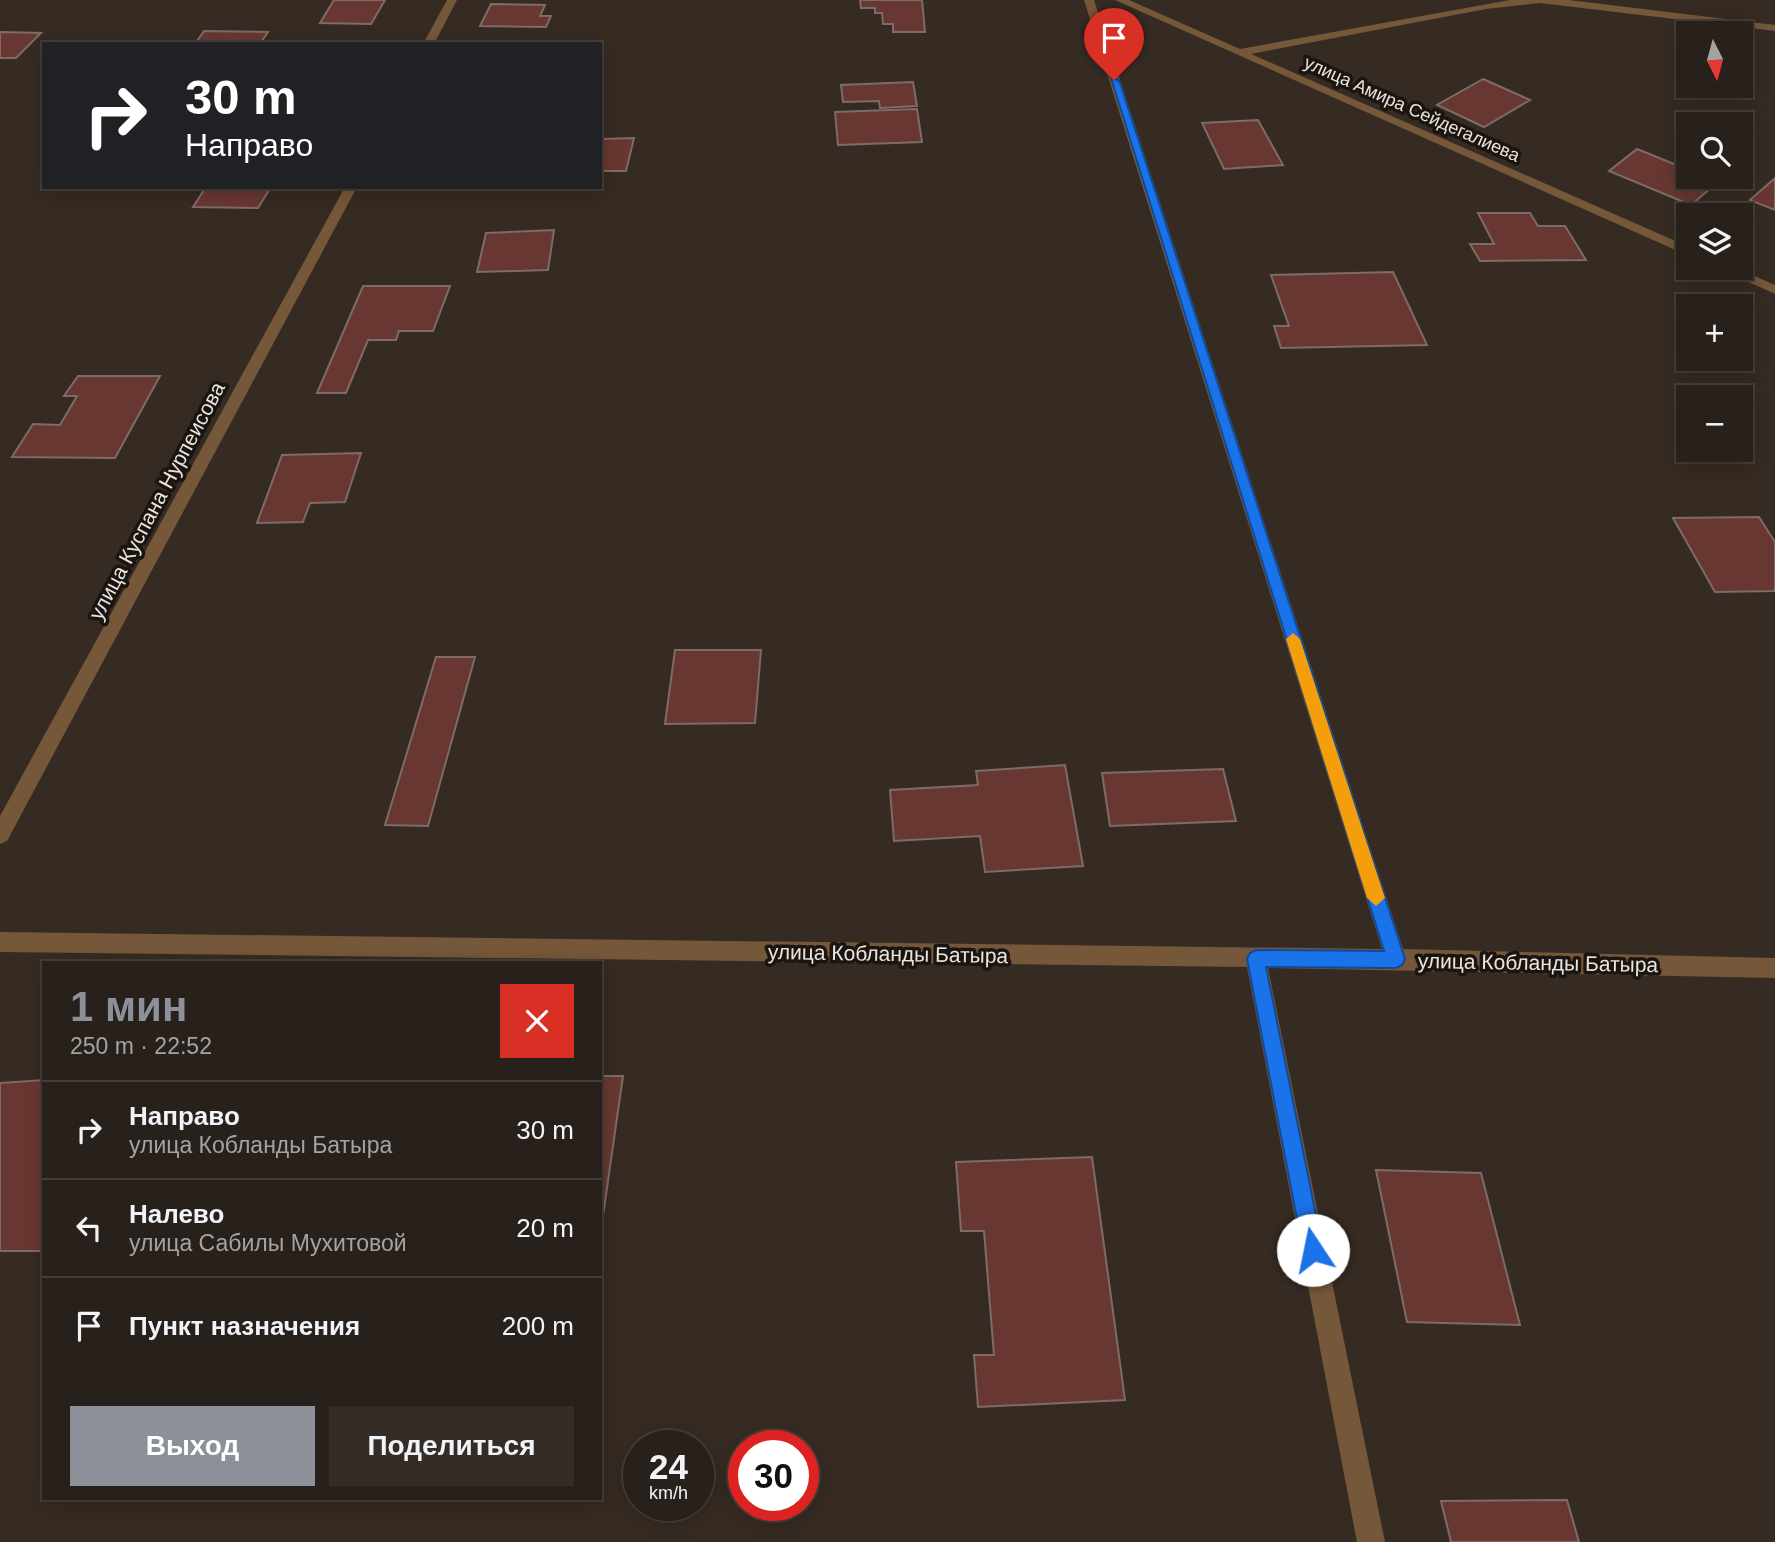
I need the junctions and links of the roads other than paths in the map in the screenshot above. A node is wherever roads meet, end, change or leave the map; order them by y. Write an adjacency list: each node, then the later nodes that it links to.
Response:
1 (452, 0): 6 (street)
2 (1089, 0): 15 (street)
3 (1120, 0): 7 (street, улица Амира Сейдегалиева)
4 (1541, 0): 5 (street); 7 (street)
5 (1773, 31)
6 (429, 42)
7 (1237, 53): 9 (street, улица Амира Сейдегалиева)
8 (350, 189): 12 (street, улица Куспана Нурпеисова)
9 (1676, 246)
10 (1752, 280): 11 (street)
11 (1775, 290)
12 (0, 835)
13 (0, 942): 14 (street, улица Кобланды Батыра)
14 (1256, 959): 15 (street, улица Кобланды Батыра); 17 (street)
15 (1396, 959): 16 (street, улица Кобланды Батыра)
16 (1775, 968)
17 (1371, 1542)

